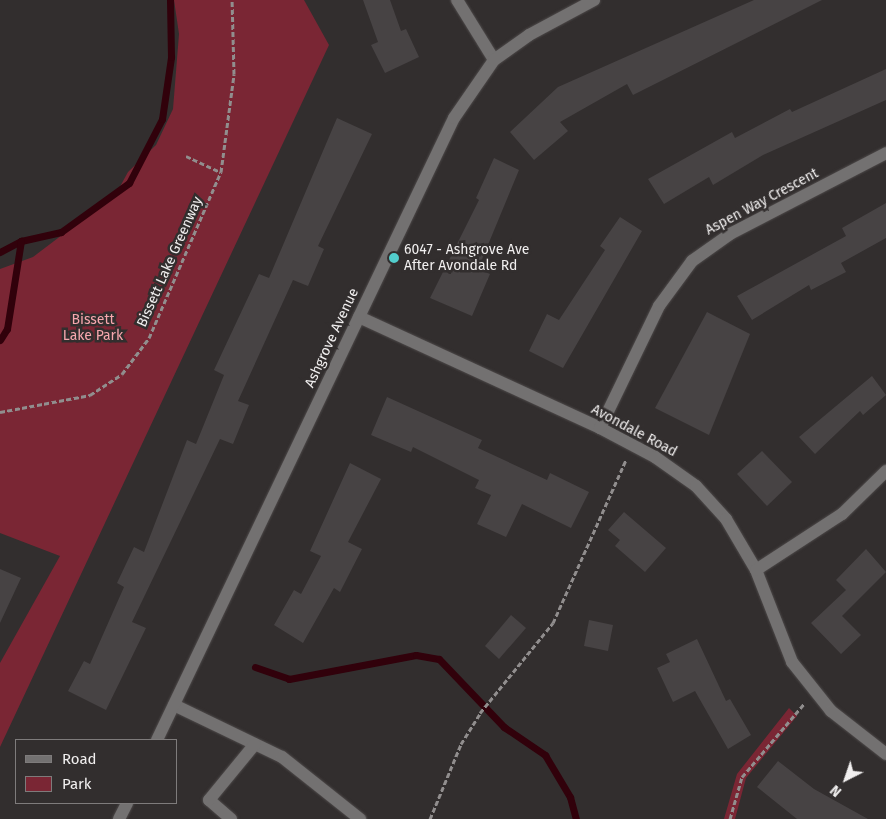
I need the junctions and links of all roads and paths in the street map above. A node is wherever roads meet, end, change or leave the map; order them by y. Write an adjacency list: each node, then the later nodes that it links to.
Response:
1 (232, 0): 7 (path, Bissett Lake Greenway)
2 (456, 0): 4 (street)
3 (594, 0): 4 (street, Ashgrove Avenue)
4 (494, 60): 8 (street, Ashgrove Avenue)
5 (886, 154): 10 (street, Aspen Way Crescent)
6 (186, 156): 7 (path)
7 (221, 172): 9 (path, Bissett Lake Greenway)
8 (359, 317): 10 (street, Avondale Road); 15 (street, Ashgrove Avenue)
9 (0, 412)
10 (600, 428): 11 (street, Avondale Road)
11 (632, 444): 13 (street, Avondale Road); 23 (path)
12 (886, 471): 13 (street)
13 (756, 570): 14 (street, Avondale Road)
14 (814, 692): 18 (street, Avondale Road); 24 (path)
15 (174, 705): 16 (street, Ashgrove Avenue); 17 (street)
16 (157, 739)
17 (255, 744): 20 (street); 22 (street)
18 (886, 754)
19 (126, 804): 21 (street)
20 (356, 818)
21 (119, 819)
22 (231, 819)
23 (430, 819)
24 (730, 819)

